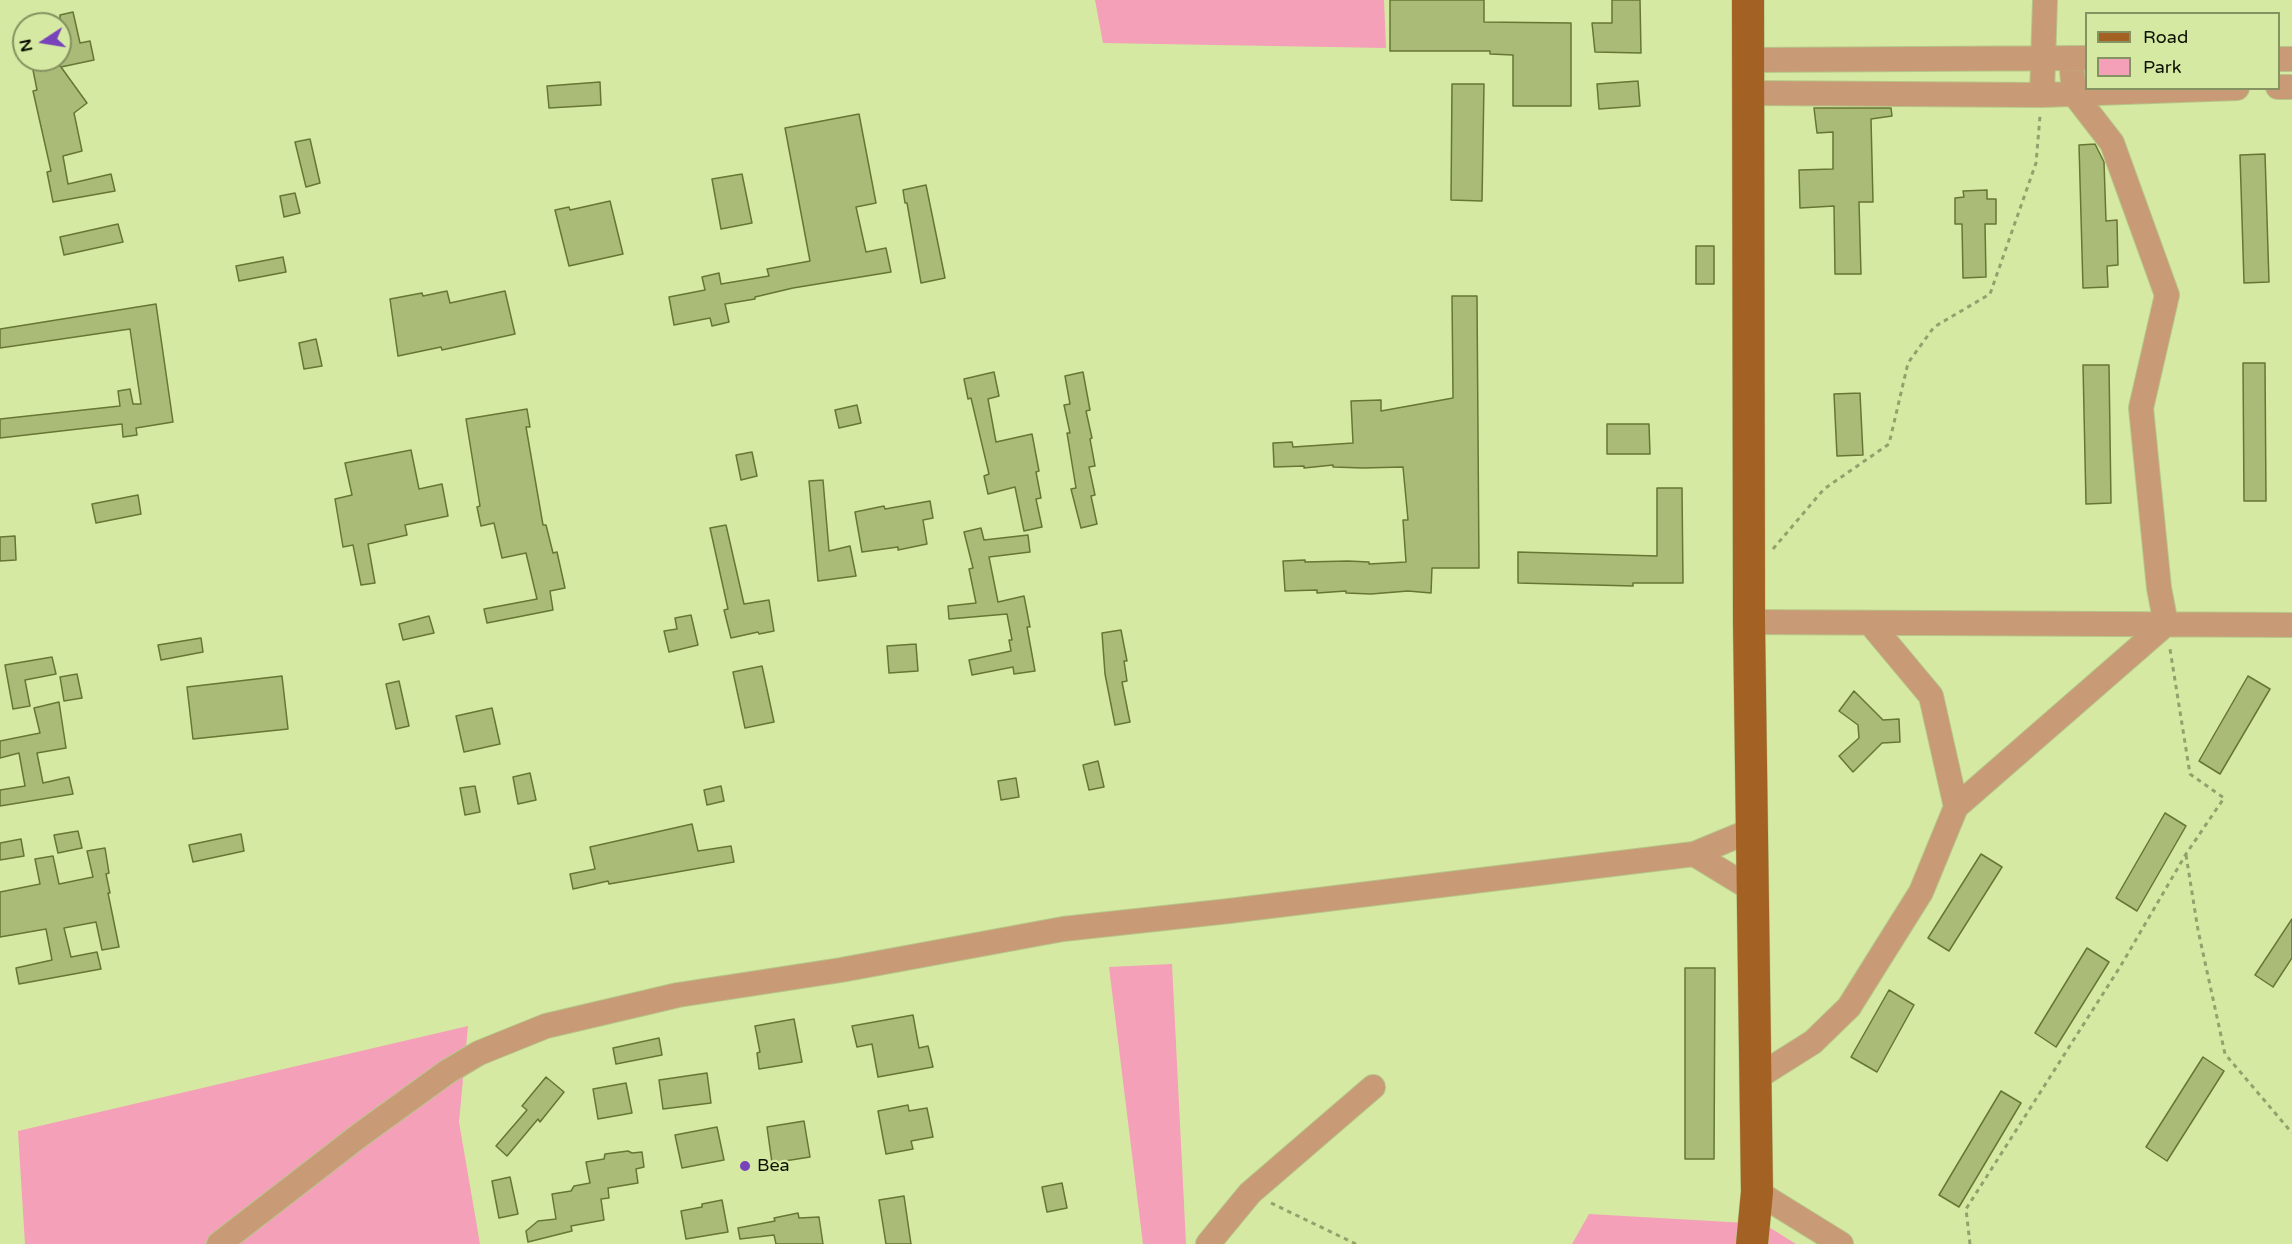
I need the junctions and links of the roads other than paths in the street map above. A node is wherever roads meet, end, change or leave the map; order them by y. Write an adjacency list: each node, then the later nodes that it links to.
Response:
1 (1748, 0): 5 (main road)
2 (2046, 0): 3 (street)
3 (2044, 57): 4 (street); 6 (street); 11 (street)
4 (2079, 58): 10 (street)
5 (1749, 60): 6 (street); 8 (main road)
6 (1868, 60): 9 (street)
7 (2183, 90): 10 (street)
8 (1750, 93): 9 (street); 12 (main road)
9 (1868, 94): 11 (street)
10 (2074, 94): 11 (street); 14 (street)
11 (2042, 95)
12 (1749, 622): 13 (street); 17 (main road)
13 (1870, 623): 14 (street); 16 (street)
14 (2166, 624): 15 (street); 16 (street)
15 (2292, 625)
16 (1956, 807): 20 (street)
17 (1752, 830): 18 (street); 19 (main road)
18 (1694, 854): 19 (street); 23 (street)
19 (1753, 890): 20 (main road)
20 (1756, 1078): 22 (main road)
21 (1373, 1088): 24 (street)
22 (1757, 1192): 25 (main road); 26 (street)
23 (219, 1244)
24 (1208, 1244)
25 (1752, 1244)
26 (1841, 1244)

